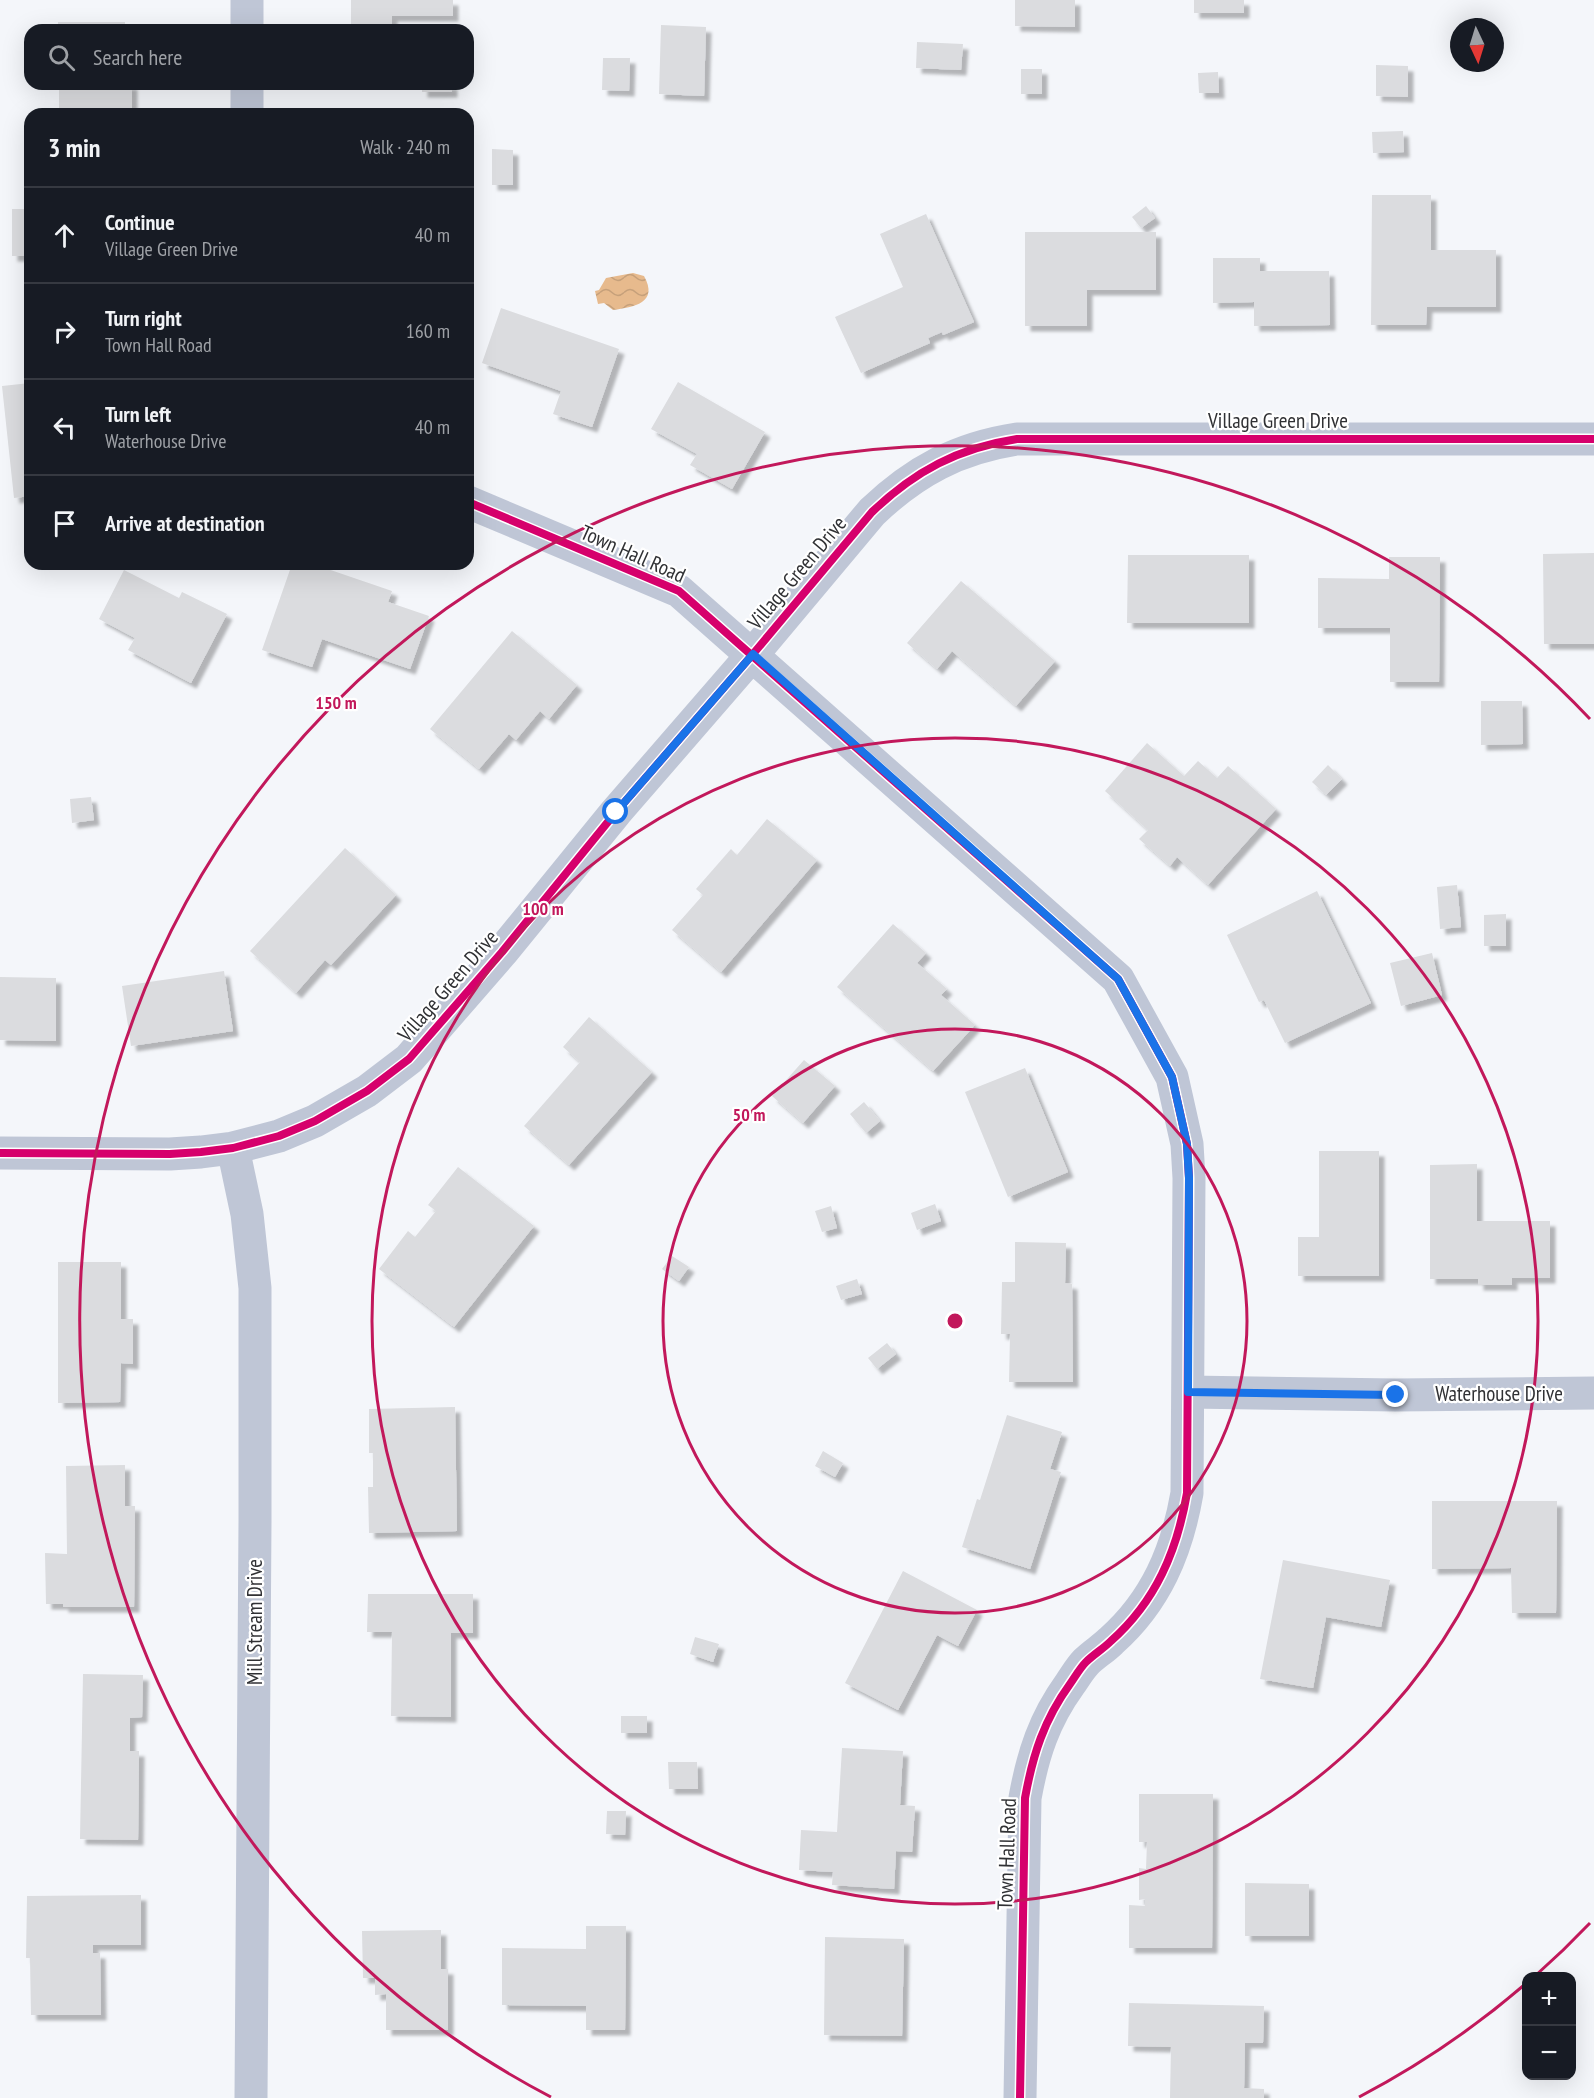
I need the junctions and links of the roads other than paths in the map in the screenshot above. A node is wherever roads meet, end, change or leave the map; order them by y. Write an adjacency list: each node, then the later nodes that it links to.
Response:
1 (247, 0): 2 (street)
2 (247, 24)
3 (247, 90): 4 (street)
4 (247, 108)
5 (1594, 439): 7 (street, Village Green Drive)
6 (474, 505): 7 (street, Town Hall Road)
7 (753, 654): 8 (street, Village Green Drive); 10 (street, Town Hall Road)
8 (233, 1148): 9 (street, Village Green Drive); 12 (street, Mill Stream Drive)
9 (0, 1153)
10 (1188, 1392): 11 (street, Waterhouse Drive); 13 (street, Town Hall Road)
11 (1594, 1393)
12 (251, 2098)
13 (1020, 2098)

